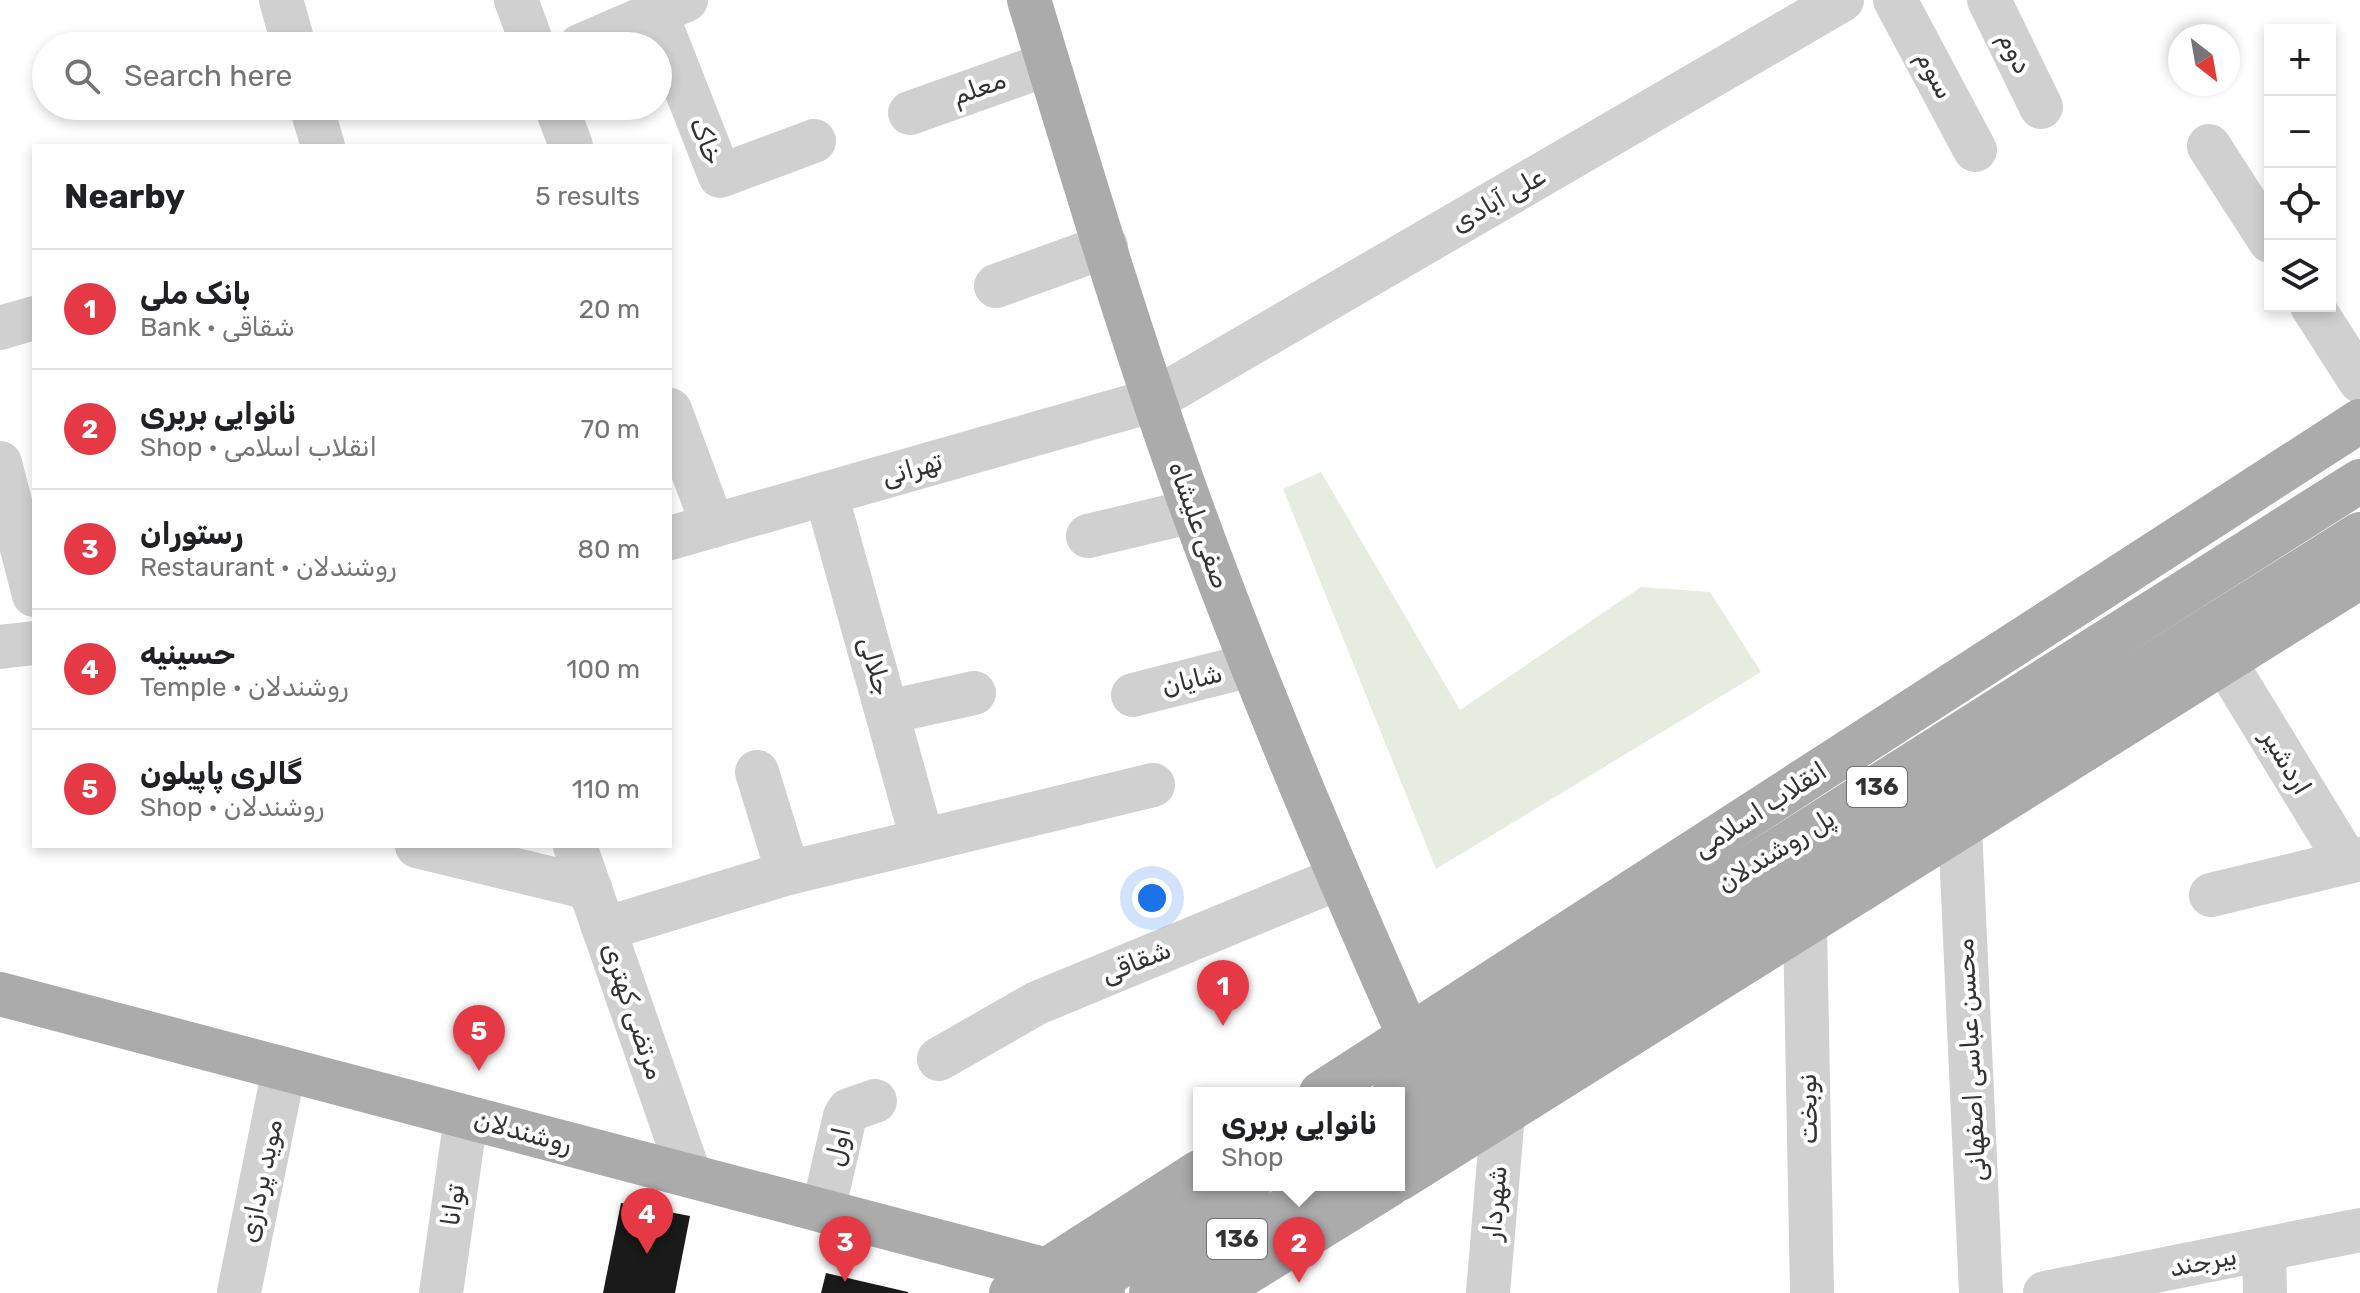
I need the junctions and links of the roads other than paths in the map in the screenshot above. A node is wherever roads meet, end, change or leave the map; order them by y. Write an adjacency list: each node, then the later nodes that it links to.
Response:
1 (281, 0): 8 (street)
2 (516, 0): 9 (street)
3 (1029, 0): 11 (main road, صفی علیشاه)
4 (1842, 0): 28 (street, علی آبادی)
5 (1895, 0): 20 (street, سوم)
6 (1989, 0): 12 (street, دوم)
7 (671, 7): 10 (street); 16 (street, خاک)
8 (290, 32)
9 (528, 32)
10 (613, 32)
11 (1048, 64): 13 (street, معلم); 22 (main road, صفی علیشاه)
12 (2041, 107)
13 (910, 113)
14 (315, 120): 17 (street)
15 (561, 120): 18 (street)
16 (814, 141)
17 (322, 144)
18 (570, 144)
19 (2209, 146): 21 (street)
20 (1975, 150)
21 (2269, 240)
22 (1106, 246): 23 (street); 28 (main road, صفی علیشاه)
23 (996, 286)
24 (2316, 312): 27 (street)
25 (32, 319): 26 (street)
26 (0, 328)
27 (2360, 381)
28 (1154, 400): 33 (street, تهرانی); 34 (main road, صفی علیشاه)
29 (672, 415): 35 (street)
30 (2360, 421): 60 (main road, انقلاب اسلامی)
31 (0, 463): 36 (street)
32 (2360, 481): 69 (main road, پل روشندلان / 136, bridge)
33 (826, 494): 35 (street, تهرانی); 48 (street, جلالی)
34 (1193, 511): 38 (street); 45 (main road, صفی علیشاه)
35 (713, 526): 39 (street, تهرانی)
36 (26, 533): 41 (street)
37 (2360, 534): 73 (main road, پل روشندلان / 136, bridge)
38 (1088, 536)
39 (672, 537)
40 (2360, 577): 44 (main road)
41 (32, 580)
42 (32, 643): 43 (street)
43 (0, 647)
44 (2225, 662): 51 (main road); 55 (street, اردشیر)
45 (1251, 665): 47 (street, شایان); 57 (main road, صفی علیشاه)
46 (974, 693): 48 (street)
47 (1133, 695)
48 (888, 712): 52 (street, جلالی)
49 (757, 772): 56 (street)
50 (1153, 785): 52 (street)
51 (1960, 827): 61 (main road); 91 (street, محسن عباسی اصفهانی)
52 (922, 839): 56 (street)
53 (425, 848): 58 (street)
54 (576, 848): 58 (street, مرتضی کهتری)
55 (2353, 861): 59 (street, اردشیر)
56 (788, 873): 62 (street)
57 (1339, 878): 65 (main road, صفی علیشاه); 66 (street, شقاقی)
58 (590, 888): 62 (street, مرتضی کهتری)
59 (2211, 895)
60 (1602, 913): 64 (main road); 65 (main road, انقلاب اسلامی)
61 (1805, 925): 64 (main road); 90 (street, نوبخت)
62 (604, 929): 75 (street, مرتضی کهتری)
63 (0, 994): 67 (main road, روشندلان)
64 (1662, 1015): 71 (main road)
65 (1409, 1036): 68 (main road, انقلاب اسلامی)
66 (939, 1059)
67 (284, 1069): 72 (main road, روشندلان); 85 (street, موید پردازی)
68 (1330, 1087)
69 (1403, 1087)
70 (875, 1101): 80 (street, اول)
71 (1503, 1113): 74 (main road); 89 (street, شهردار)
72 (466, 1117): 75 (main road, روشندلان); 86 (street, توانا)
73 (1405, 1133)
74 (1405, 1175)
75 (690, 1176): 80 (main road, روشندلان)
76 (1186, 1180): 83 (main road); 84 (main road)
77 (1237, 1191): 83 (main road, 136, bridge)
78 (1313, 1191): 88 (main road, 136, bridge)
79 (1380, 1191): 84 (main road)
80 (823, 1211): 83 (main road, روشندلان)
81 (2360, 1230): 82 (street, بیرجند)
82 (2264, 1250): 92 (street, بیرجند); 93 (street)
83 (1045, 1285): 87 (main road, روشندلان)
84 (1224, 1290)
85 (239, 1292)
86 (441, 1293)
87 (1103, 1293)
88 (1151, 1293)
89 (1488, 1293)
90 (1812, 1293)
91 (1981, 1293)
92 (2045, 1293)
93 (2265, 1293)

